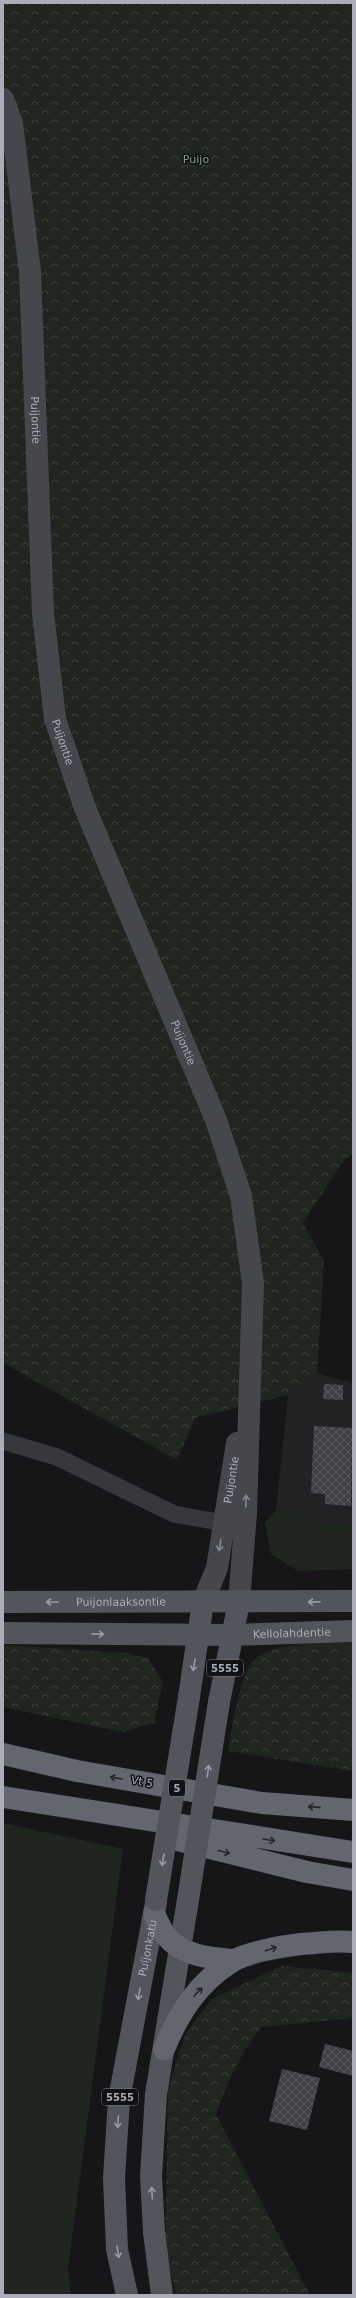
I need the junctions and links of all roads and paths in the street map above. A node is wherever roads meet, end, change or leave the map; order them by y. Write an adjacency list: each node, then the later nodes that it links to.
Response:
1 (3, 99): 2 (street, Puijontie / 5555)
2 (251, 1355): 4 (street, Puijontie / 5555); 5 (street, Puijontie / 5555, one-way to 2)
3 (3, 1441): 4 (street)
4 (224, 1524): 5 (street); 8 (street, Puijontie / 5555, one-way to 8)
5 (245, 1527): 9 (street, Puijontie / 5555)
6 (353, 1601): 9 (main road, one-way to 9)
7 (3, 1602): 8 (main road, Puijonlaaksontie, one-way to 7)
8 (203, 1602): 9 (main road, Puijonlaaksontie); 12 (main road, Puijonkatu / 5555)
9 (239, 1602): 13 (main road, 5555)
10 (353, 1632): 13 (main road, Kellolahdentie)
11 (3, 1633): 12 (main road, one-way to 12)
12 (200, 1634): 13 (main road); 19 (main road, Puijonkatu / 5555, one-way to 19, bridge)
13 (232, 1635): 21 (main road, 5555, one-way to 13, bridge)
14 (3, 1754): 16 (highway, Vt 5 / 5, one-way to 14)
15 (6, 1798): 17 (highway, one-way to 17); 18 (highway, one-way to 18)
16 (353, 1810)
17 (353, 1852)
18 (353, 1880)
19 (155, 1907): 21 (highway); 24 (main road, Puijonkatu / 5555, one-way to 24)
20 (353, 1942): 22 (highway, one-way to 20)
21 (179, 1948): 22 (highway); 23 (main road, 5555)
22 (234, 1960): 23 (highway, one-way to 22)
23 (164, 2048): 25 (main road, 5555, one-way to 23)
24 (127, 2295)
25 (162, 2295)

